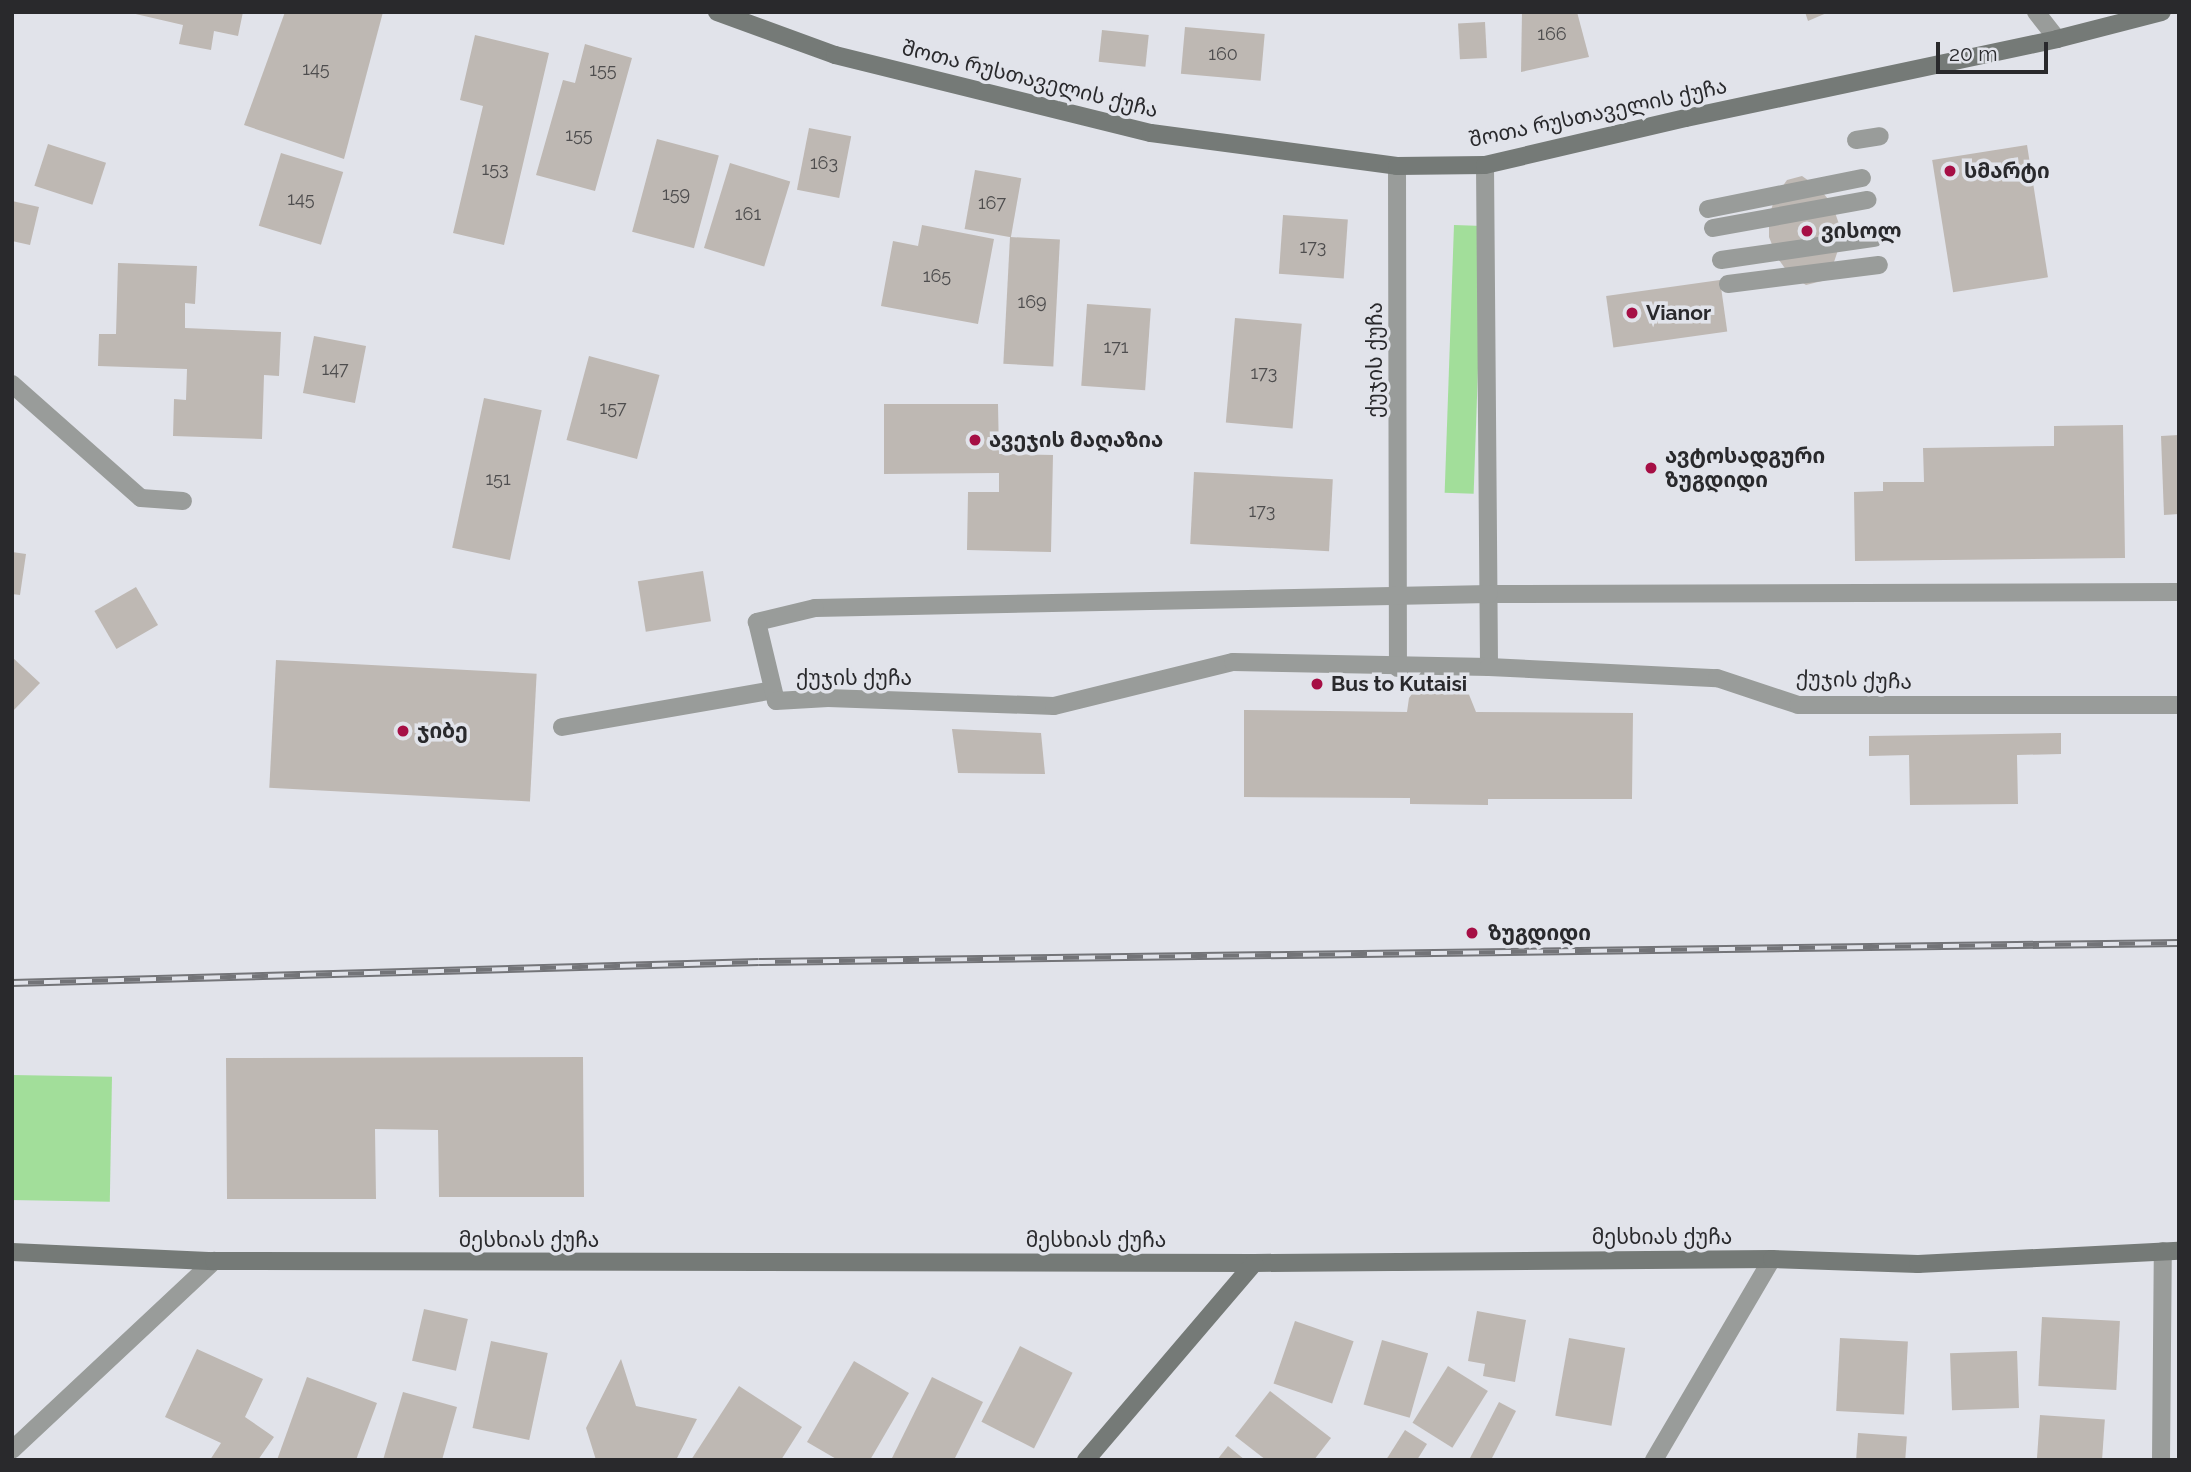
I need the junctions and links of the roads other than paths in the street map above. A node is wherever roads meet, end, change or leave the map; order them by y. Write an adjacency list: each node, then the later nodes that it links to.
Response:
1 (717, 12): 8 (street, შოთა რუსთაველის ქუჩა)
2 (2036, 12): 4 (street)
3 (2162, 12): 4 (street, შოთა რუსთაველის ქუჩა)
4 (2057, 39): 7 (street, შოთა რუსთაველის ქუჩა)
5 (1880, 136): 6 (street)
6 (1856, 140)
7 (1485, 165): 8 (street, შოთა რუსთაველის ქუჩა); 20 (street)
8 (1397, 166): 21 (street, ქუჯის ქუჩა)
9 (1862, 178): 11 (street)
10 (1867, 200): 12 (street)
11 (1708, 209)
12 (1713, 228)
13 (1874, 238): 14 (street)
14 (1721, 260)
15 (1878, 265): 16 (street)
16 (1728, 284)
17 (12, 384): 18 (street)
18 (183, 502)
19 (2179, 592): 20 (street, ქუჯის ქუჩა)
20 (1489, 594): 21 (street, ქუჯის ქუჩა); 22 (street)
21 (1397, 596): 23 (street, ქუჯის ქუჩა); 24 (street, ქუჯის ქუჩა)
22 (1489, 667): 23 (street, ქუჯის ქუჩა); 25 (street, ქუჯის ქუჩა)
23 (1398, 668): 24 (street, ქუჯის ქუჩა)
24 (773, 690): 26 (street)
25 (2179, 705)
26 (562, 727)
27 (2171, 1251): 29 (street, მესხიას ქუჩა); 35 (street)
28 (12, 1252): 30 (street, მესხიას ქუჩა)
29 (1772, 1259): 31 (street, მესხიას ქუჩა); 34 (street)
30 (215, 1261): 31 (street, მესხიას ქუჩა); 32 (street)
31 (1254, 1263): 33 (street)
32 (12, 1450)
33 (1086, 1460)
34 (1654, 1460)
35 (2161, 1460)

